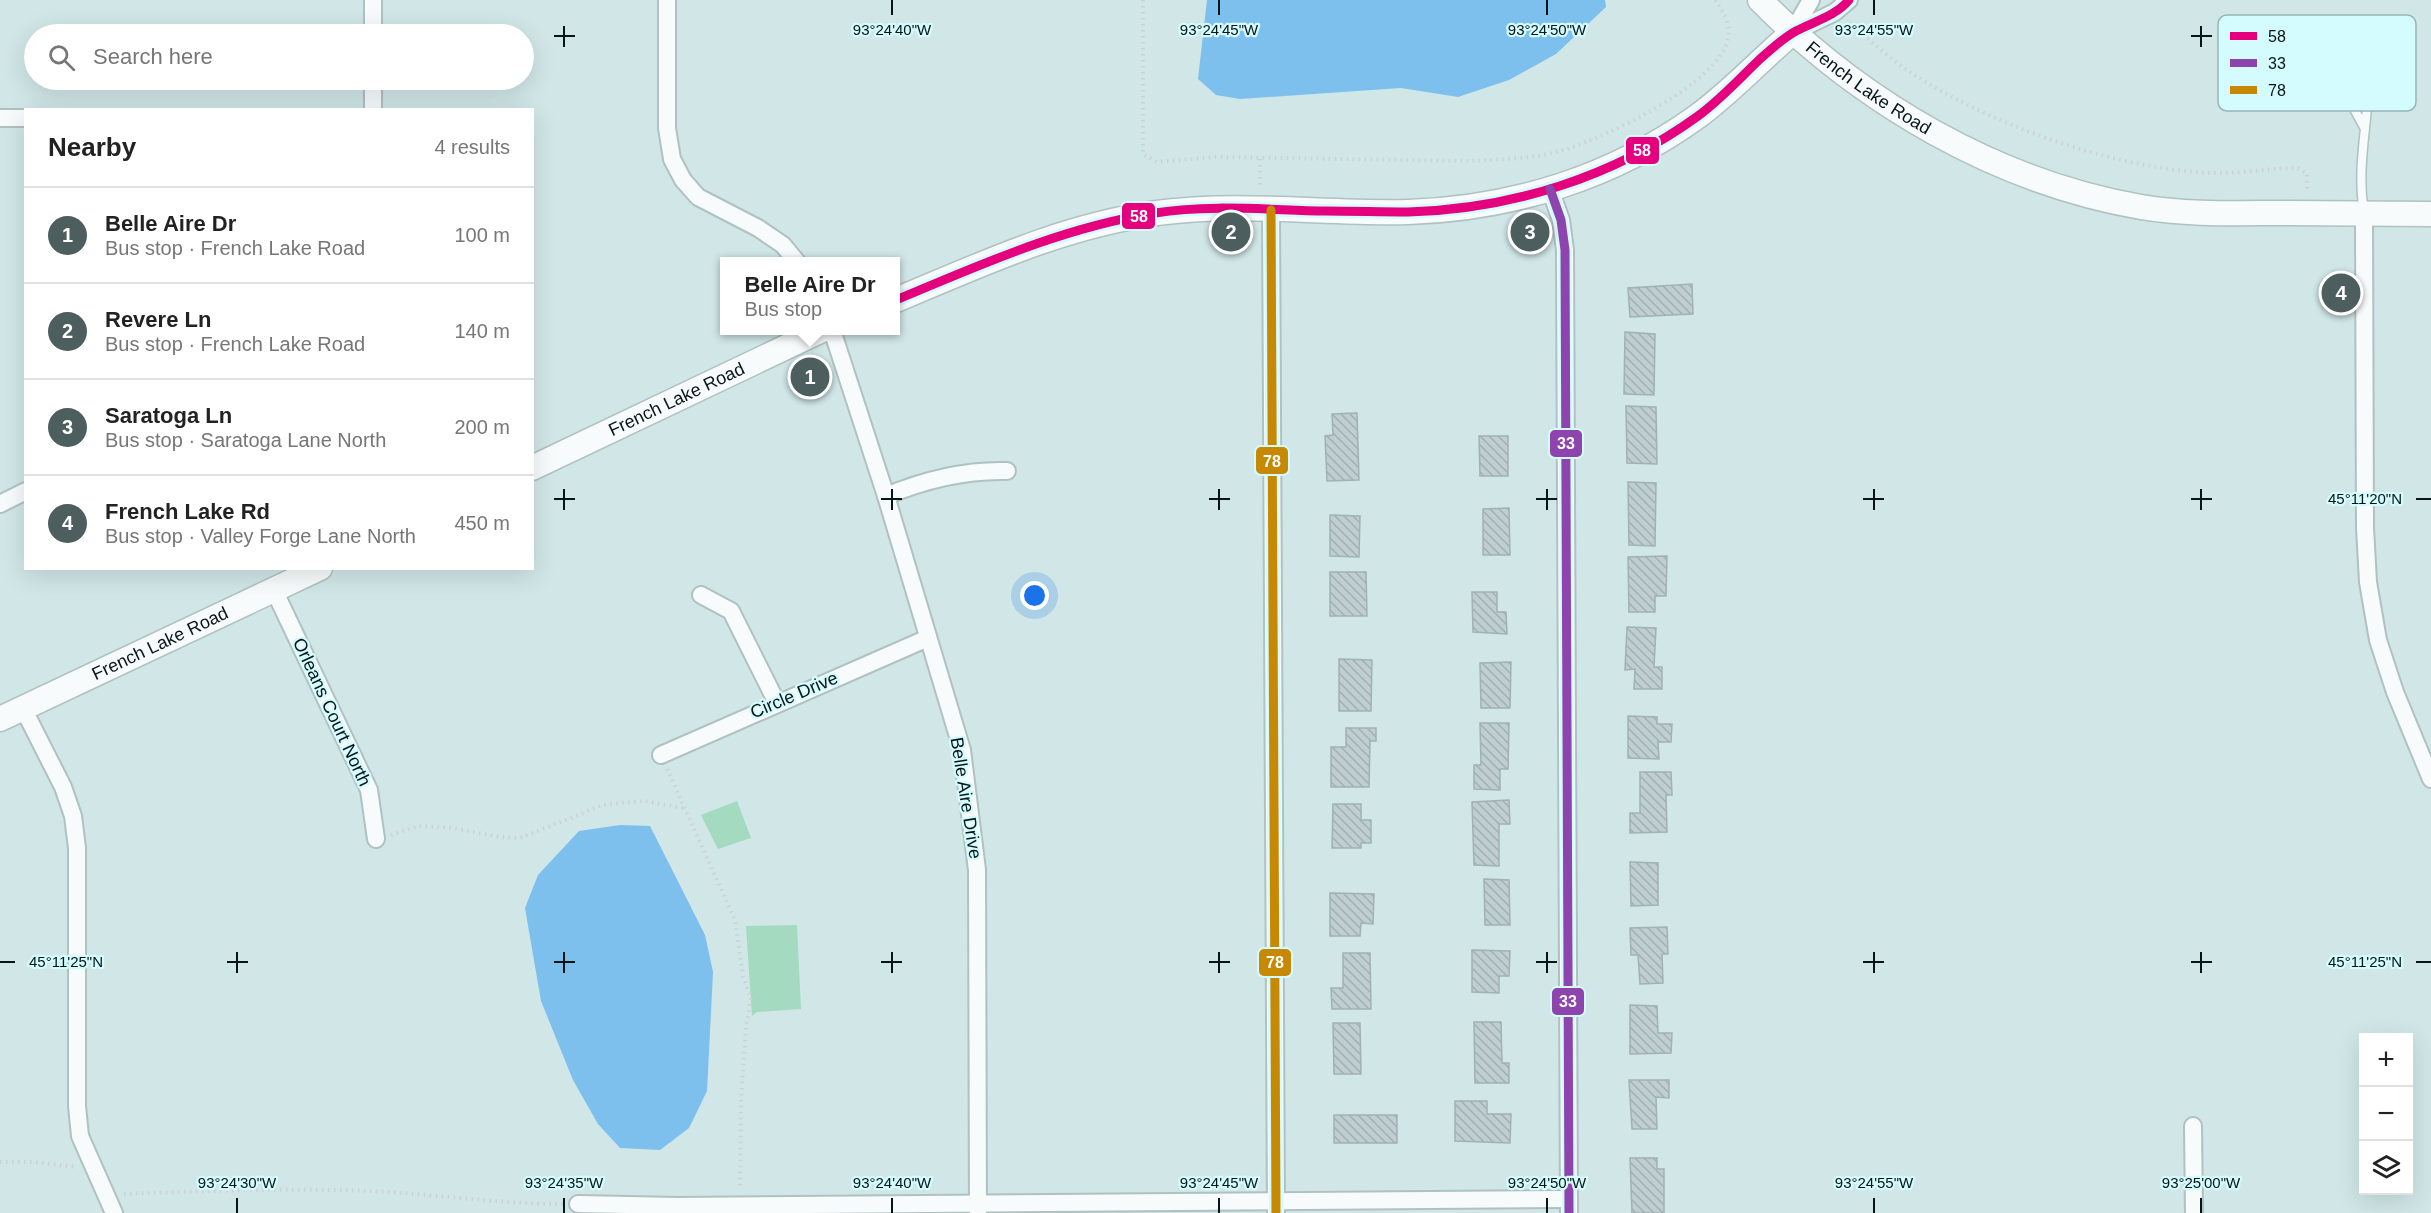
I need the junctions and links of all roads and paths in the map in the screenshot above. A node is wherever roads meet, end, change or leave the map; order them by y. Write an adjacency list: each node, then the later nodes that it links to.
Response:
1 (373, 0): 8 (street)
2 (667, 0): 24 (street)
3 (1143, 0): 18 (path)
4 (1715, 0): 18 (path)
5 (1760, 0): 10 (street)
6 (1811, 0): 10 (street)
7 (1849, 0): 10 (street)
8 (373, 24)
9 (1850, 24): 21 (path)
10 (1792, 33): 19 (street, French Lake Road); 21 (street, French Lake Road)
11 (374, 90): 12 (street)
12 (374, 108)
13 (2355, 111): 17 (lane)
14 (2366, 111): 17 (lane)
15 (0, 118): 16 (street)
16 (24, 118)
17 (2364, 127): 23 (lane)
18 (1260, 159): 20 (path)
19 (1550, 189): 20 (street, French Lake Road); 50 (street)
20 (1266, 210): 25 (street, French Lake Road); 51 (street)
21 (2307, 213): 23 (street, French Lake Road)
22 (2431, 214): 23 (street, French Lake Road)
23 (2364, 215): 41 (street)
24 (794, 257)
25 (900, 298)
26 (811, 335): 28 (street, French Lake Road)
27 (834, 335): 31 (street, Belle Aire Drive)
28 (534, 467)
29 (1007, 471): 31 (street)
30 (24, 492): 32 (street)
31 (886, 496): 36 (street, Belle Aire Drive)
32 (0, 504)
33 (316, 570): 34 (street, French Lake Road)
34 (274, 590): 38 (street, French Lake Road); 43 (street, Orleans Court North)
35 (701, 595): 37 (street)
36 (928, 638): 37 (street, Circle Drive); 52 (street, Belle Aire Drive)
37 (777, 703): 40 (street, Circle Drive)
38 (23, 708): 39 (street, French Lake Road); 46 (street)
39 (0, 719)
40 (661, 755): 42 (path)
41 (2431, 779)
42 (683, 808): 43 (path); 49 (path)
43 (376, 839)
44 (2193, 1126): 55 (street)
45 (0, 1162): 46 (path)
46 (91, 1164): 47 (street)
47 (105, 1194): 48 (path); 54 (street)
48 (578, 1204): 53 (street)
49 (740, 1204): 52 (street); 53 (street)
50 (1569, 1206): 51 (street)
51 (1276, 1207): 52 (street)
52 (978, 1209)
53 (678, 1210)
54 (114, 1213)
55 (2194, 1213)

